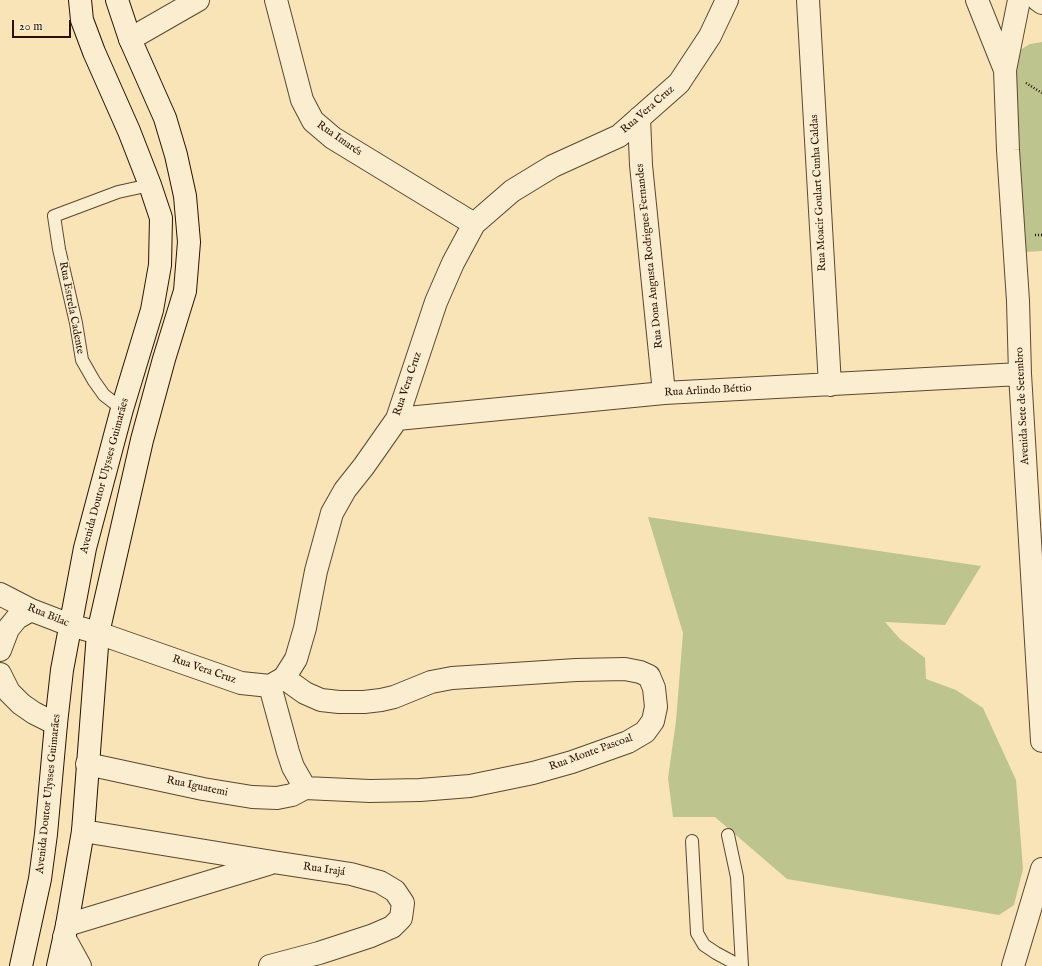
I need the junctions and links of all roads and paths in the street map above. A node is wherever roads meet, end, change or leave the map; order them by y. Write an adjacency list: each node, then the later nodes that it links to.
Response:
1 (80, 0): 14 (street, Avenida Doutor Ulysses Guimarães)
2 (117, 0): 11 (street)
3 (198, 0): 11 (street)
4 (276, 0): 15 (street, Rua Imarés)
5 (727, 0): 13 (street, Rua Vera Cruz)
6 (808, 0): 17 (street, Rua Moacir Goulart Cunha Caldas)
7 (977, 0): 12 (street, Avenida Sete de Setembro)
8 (1019, 0): 12 (street, Avenida Sete de Setembro)
9 (1038, 0): 10 (street)
10 (1042, 3)
11 (130, 39): 26 (street)
12 (1005, 70): 16 (street, Avenida Sete de Setembro)
13 (639, 118): 15 (street, Rua Vera Cruz); 18 (street, Rua Dona Augusta Rodrigues Fernandes)
14 (150, 185): 19 (street, Avenida Doutor Ulysses Guimarães); 19 (lane, Rua Estrela Cadente)
15 (474, 224): 20 (street, Rua Vera Cruz)
16 (1020, 374): 17 (street, Rua Arlindo Béttio); 21 (street, Avenida Sete de Setembro)
17 (830, 385): 18 (street, Rua Arlindo Béttio)
18 (664, 393): 20 (street, Rua Arlindo Béttio)
19 (122, 408): 25 (street, Avenida Doutor Ulysses Guimarães)
20 (397, 419): 28 (street, Rua Vera Cruz)
21 (1026, 454): 22 (street); 31 (street, Avenida Sete de Setembro)
22 (1042, 470)
23 (0, 594): 24 (street, Rua Bilac)
24 (31, 610): 25 (street, Rua Bilac); 27 (street)
25 (70, 625): 26 (street, Rua Bilac); 30 (street, Avenida Doutor Ulysses Guimarães)
26 (98, 633): 28 (street, Rua Vera Cruz); 32 (street)
27 (0, 650)
28 (277, 682): 33 (street); 33 (street, Rua Monte Pascoal)
29 (3, 687): 30 (street)
30 (56, 724): 40 (street, Avenida Doutor Ulysses Guimarães)
31 (1042, 741)
32 (87, 764): 33 (street, Rua Iguatemi); 34 (street)
33 (306, 788)
34 (83, 831): 37 (street, Rua Irajá); 39 (street)
35 (728, 835): 44 (lane)
36 (692, 841): 44 (lane)
37 (274, 862): 39 (street); 43 (street, Rua Irajá)
38 (1042, 869): 45 (street)
39 (66, 931): 41 (street); 42 (street)
40 (21, 966)
41 (58, 966)
42 (80, 966)
43 (270, 966)
44 (741, 966)
45 (1013, 966)

